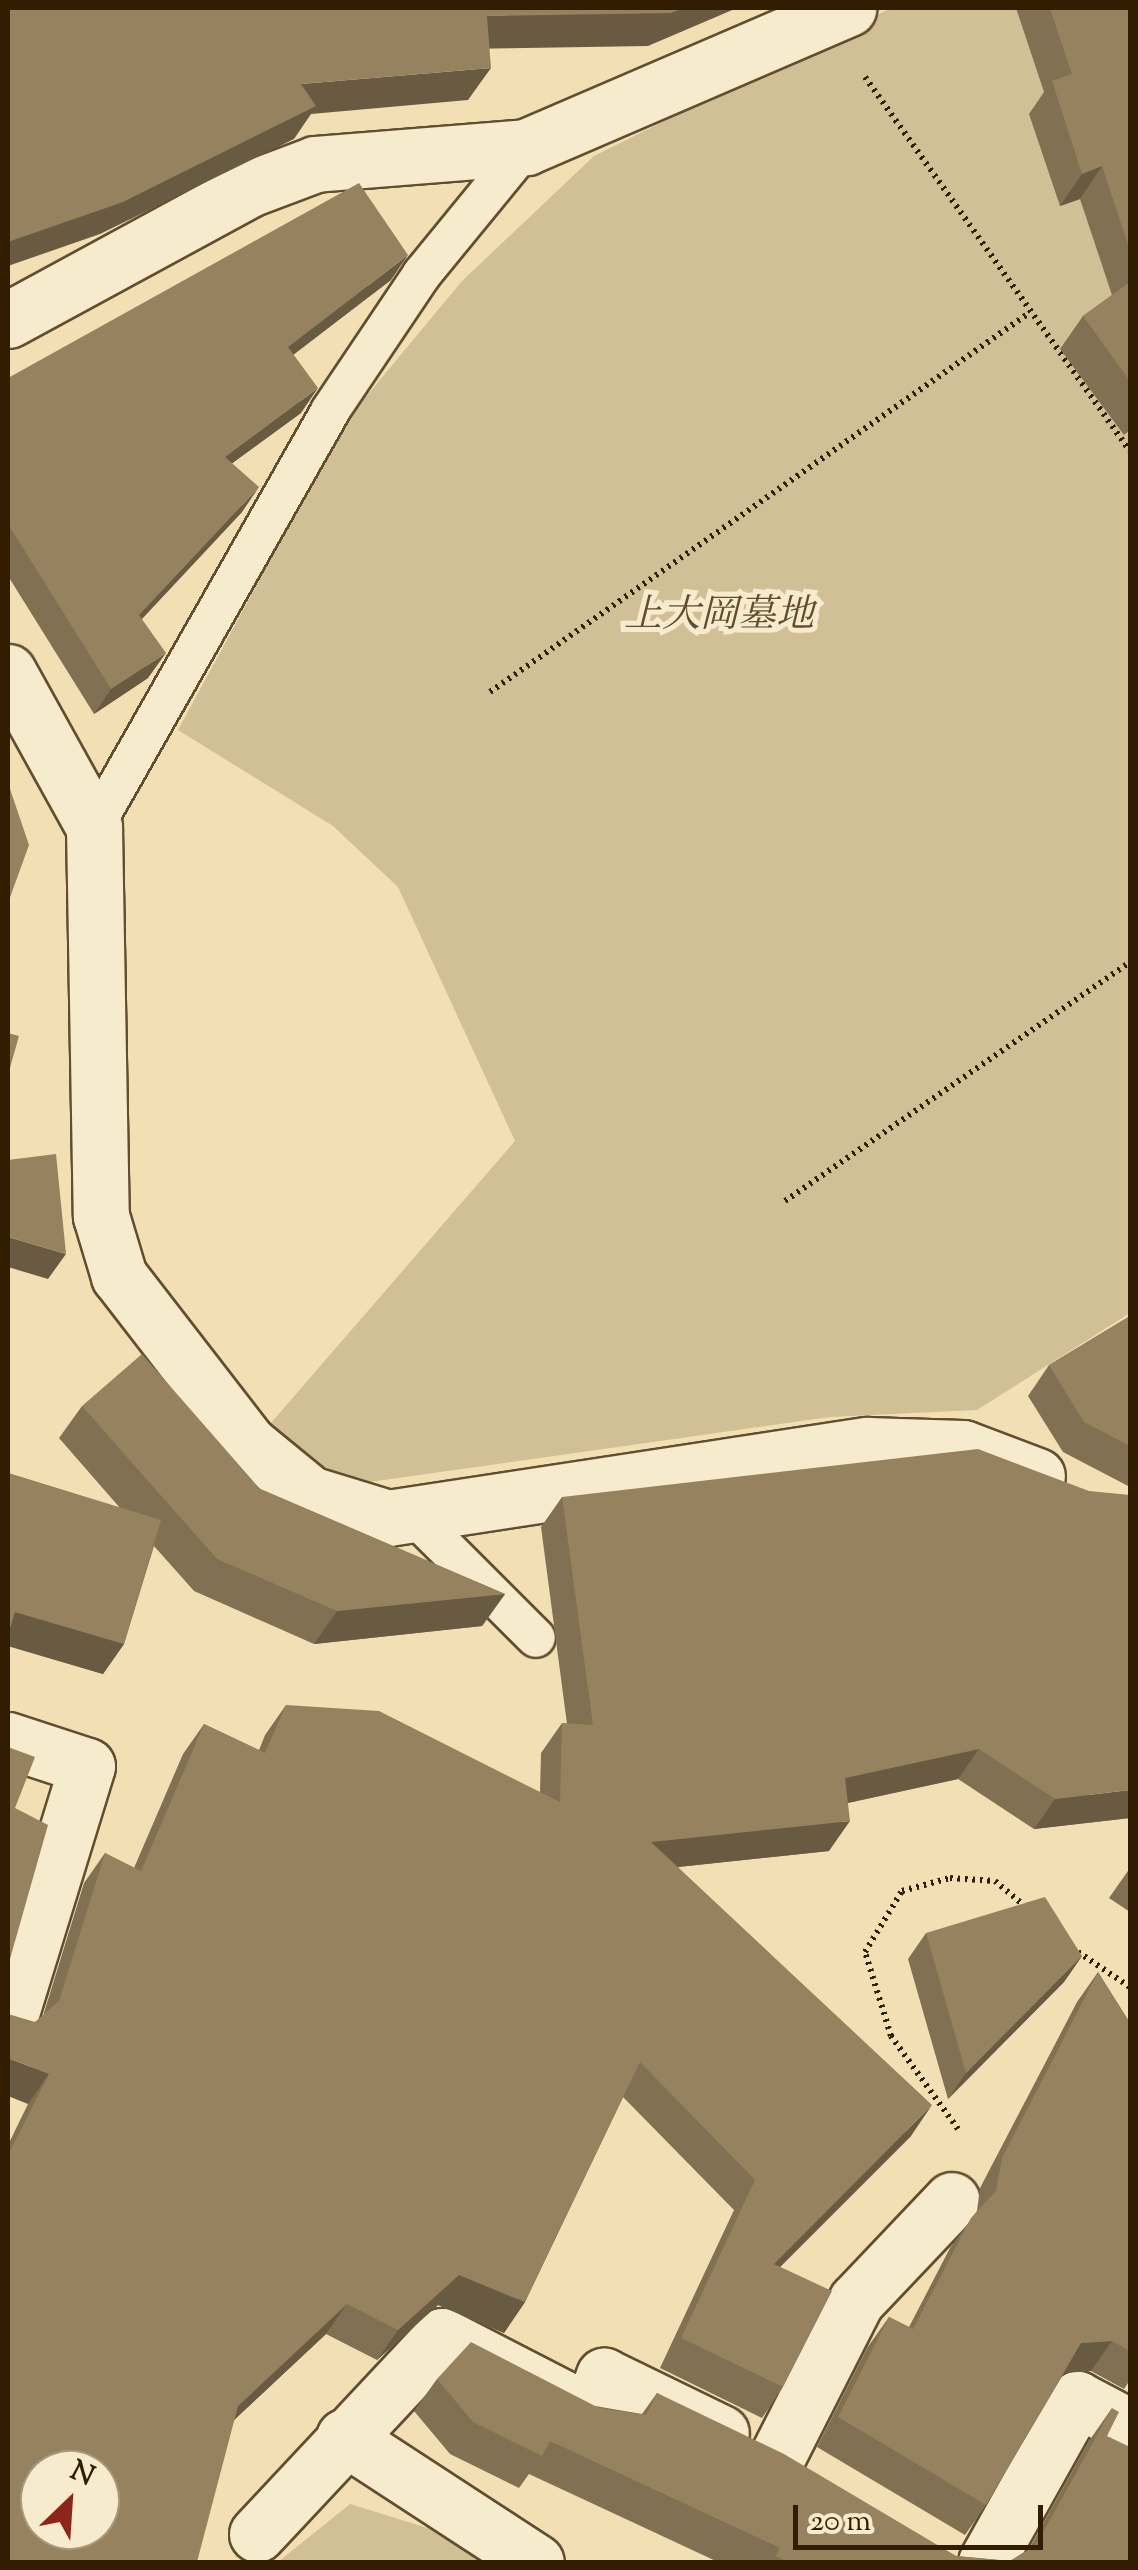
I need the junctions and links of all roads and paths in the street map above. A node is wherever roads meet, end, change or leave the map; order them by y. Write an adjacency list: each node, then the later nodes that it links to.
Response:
1 (837, 13): 2 (street); 3 (path)
2 (526, 147): 4 (street); 8 (lane)
3 (1029, 313): 5 (path); 7 (path)
4 (8, 320)
5 (1130, 451)
6 (8, 672): 8 (street)
7 (490, 692)
8 (94, 827): 12 (street)
9 (1130, 962): 10 (path)
10 (785, 1201)
11 (1079, 1492): 12 (street)
12 (412, 1514): 13 (lane)
13 (536, 1638)
14 (8, 1740): 18 (street)
15 (1039, 1919): 19 (path)
16 (1068, 1944): 17 (path)
17 (1130, 1986)
18 (8, 2022)
19 (952, 2200): 22 (street)
20 (1130, 2427): 26 (street)
21 (344, 2437): 22 (street); 24 (street); 25 (street)
22 (776, 2459): 23 (street)
23 (823, 2488)
24 (257, 2534)
25 (536, 2562)
26 (986, 2562)

